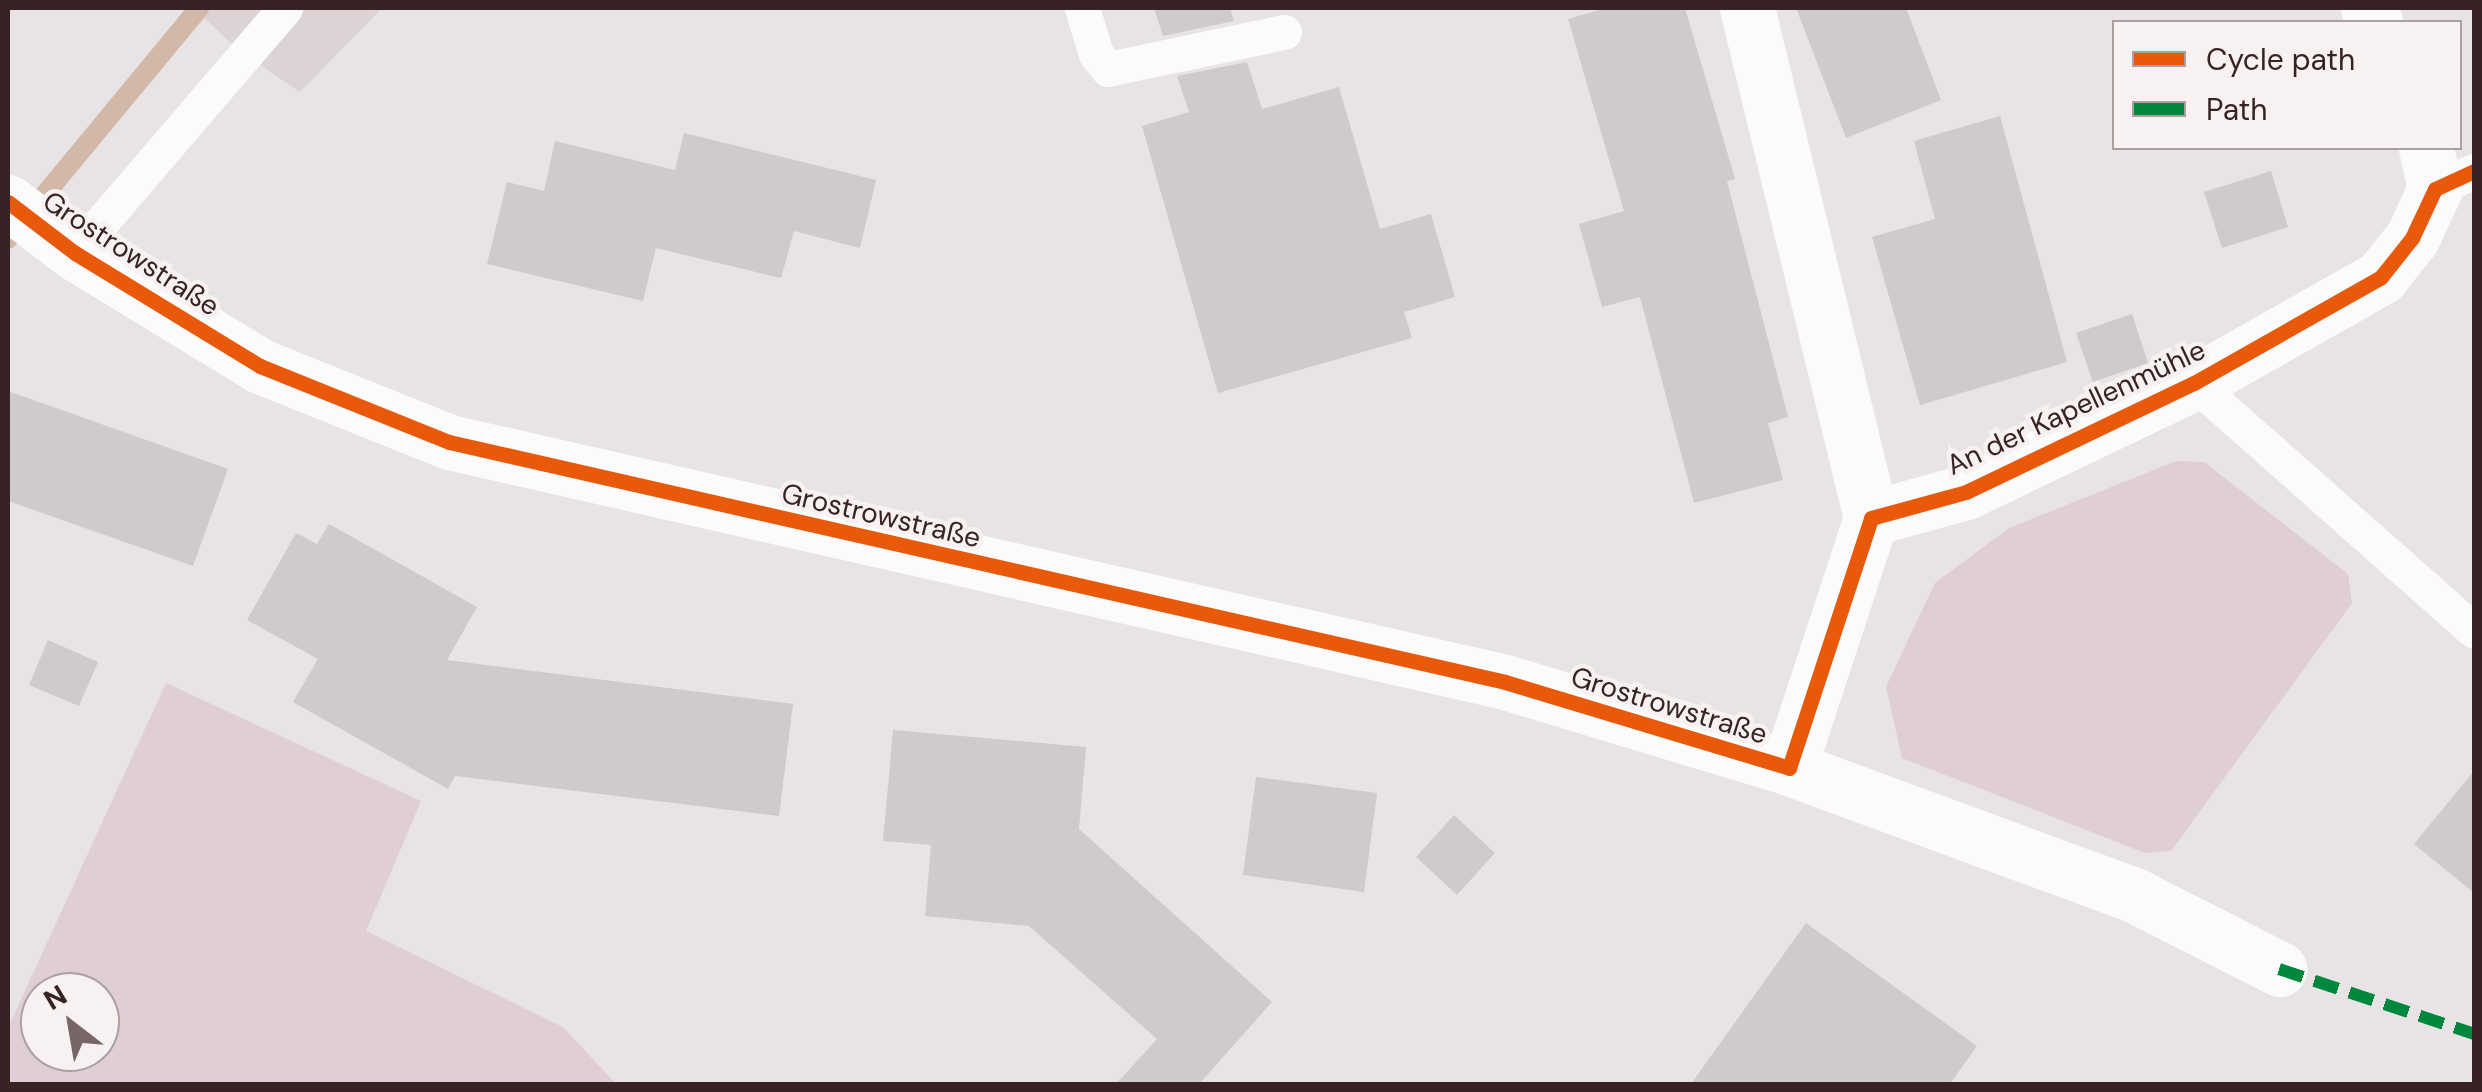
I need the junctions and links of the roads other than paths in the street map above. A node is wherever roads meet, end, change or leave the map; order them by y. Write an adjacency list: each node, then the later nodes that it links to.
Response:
1 (285, 8): 7 (lane)
2 (1082, 8): 4 (lane)
3 (1747, 8): 9 (street)
4 (1284, 32)
5 (2445, 169): 8 (street, An der Kapellenmühle)
6 (8, 202): 7 (street, Grostrowstraße)
7 (75, 252): 11 (street, Grostrowstraße)
8 (2194, 383): 9 (street, An der Kapellenmühle); 10 (lane)
9 (1871, 518): 11 (street)
10 (2474, 631)
11 (1789, 768): 12 (street, Grostrowstraße)
12 (2279, 968)

